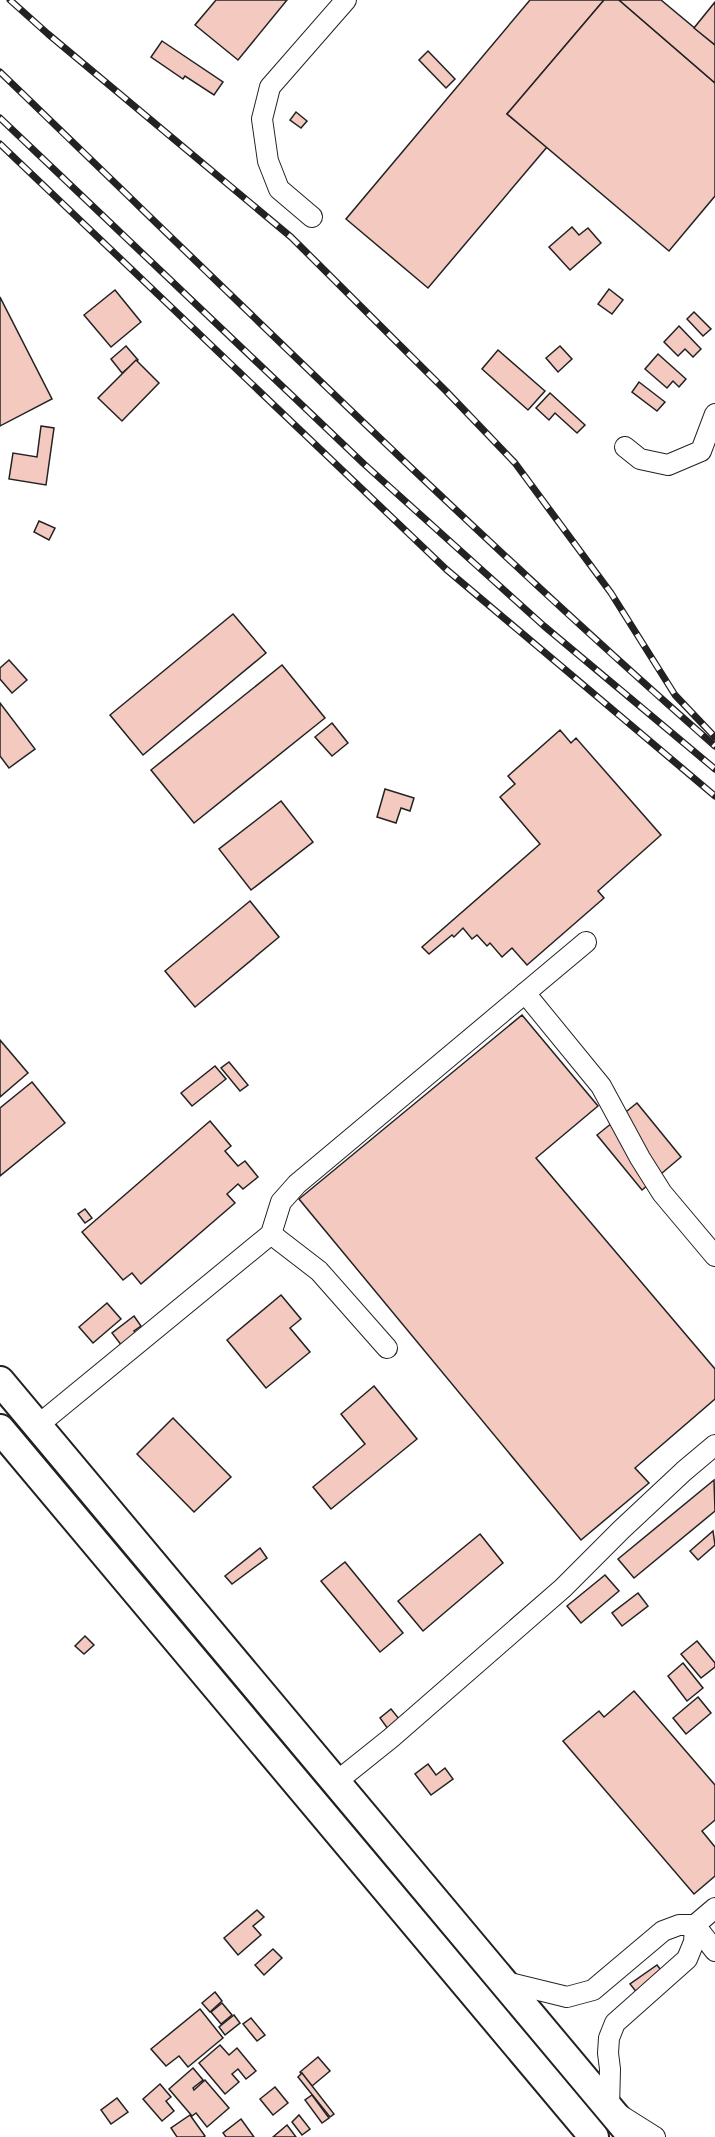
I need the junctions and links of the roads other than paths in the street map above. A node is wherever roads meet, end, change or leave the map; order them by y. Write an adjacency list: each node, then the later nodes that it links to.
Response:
1 (346, 0): 2 (lane)
2 (312, 217)
3 (715, 414): 4 (lane)
4 (625, 447)
5 (586, 942): 6 (lane)
6 (525, 993): 7 (lane); 8 (lane)
7 (271, 1234): 9 (lane); 11 (lane)
8 (715, 1256)
9 (387, 1348)
10 (0, 1381): 11 (highway)
11 (37, 1426): 14 (highway)
12 (0, 1429): 20 (highway)
13 (715, 1445): 14 (lane)
14 (336, 1782): 18 (highway)
15 (715, 1908): 16 (lane)
16 (695, 1925): 17 (lane); 18 (lane); 19 (lane)
17 (715, 1951)
18 (502, 1981): 19 (highway)
19 (609, 2108): 21 (highway); 22 (lane)
20 (594, 2137)
21 (633, 2137)
22 (655, 2137)

